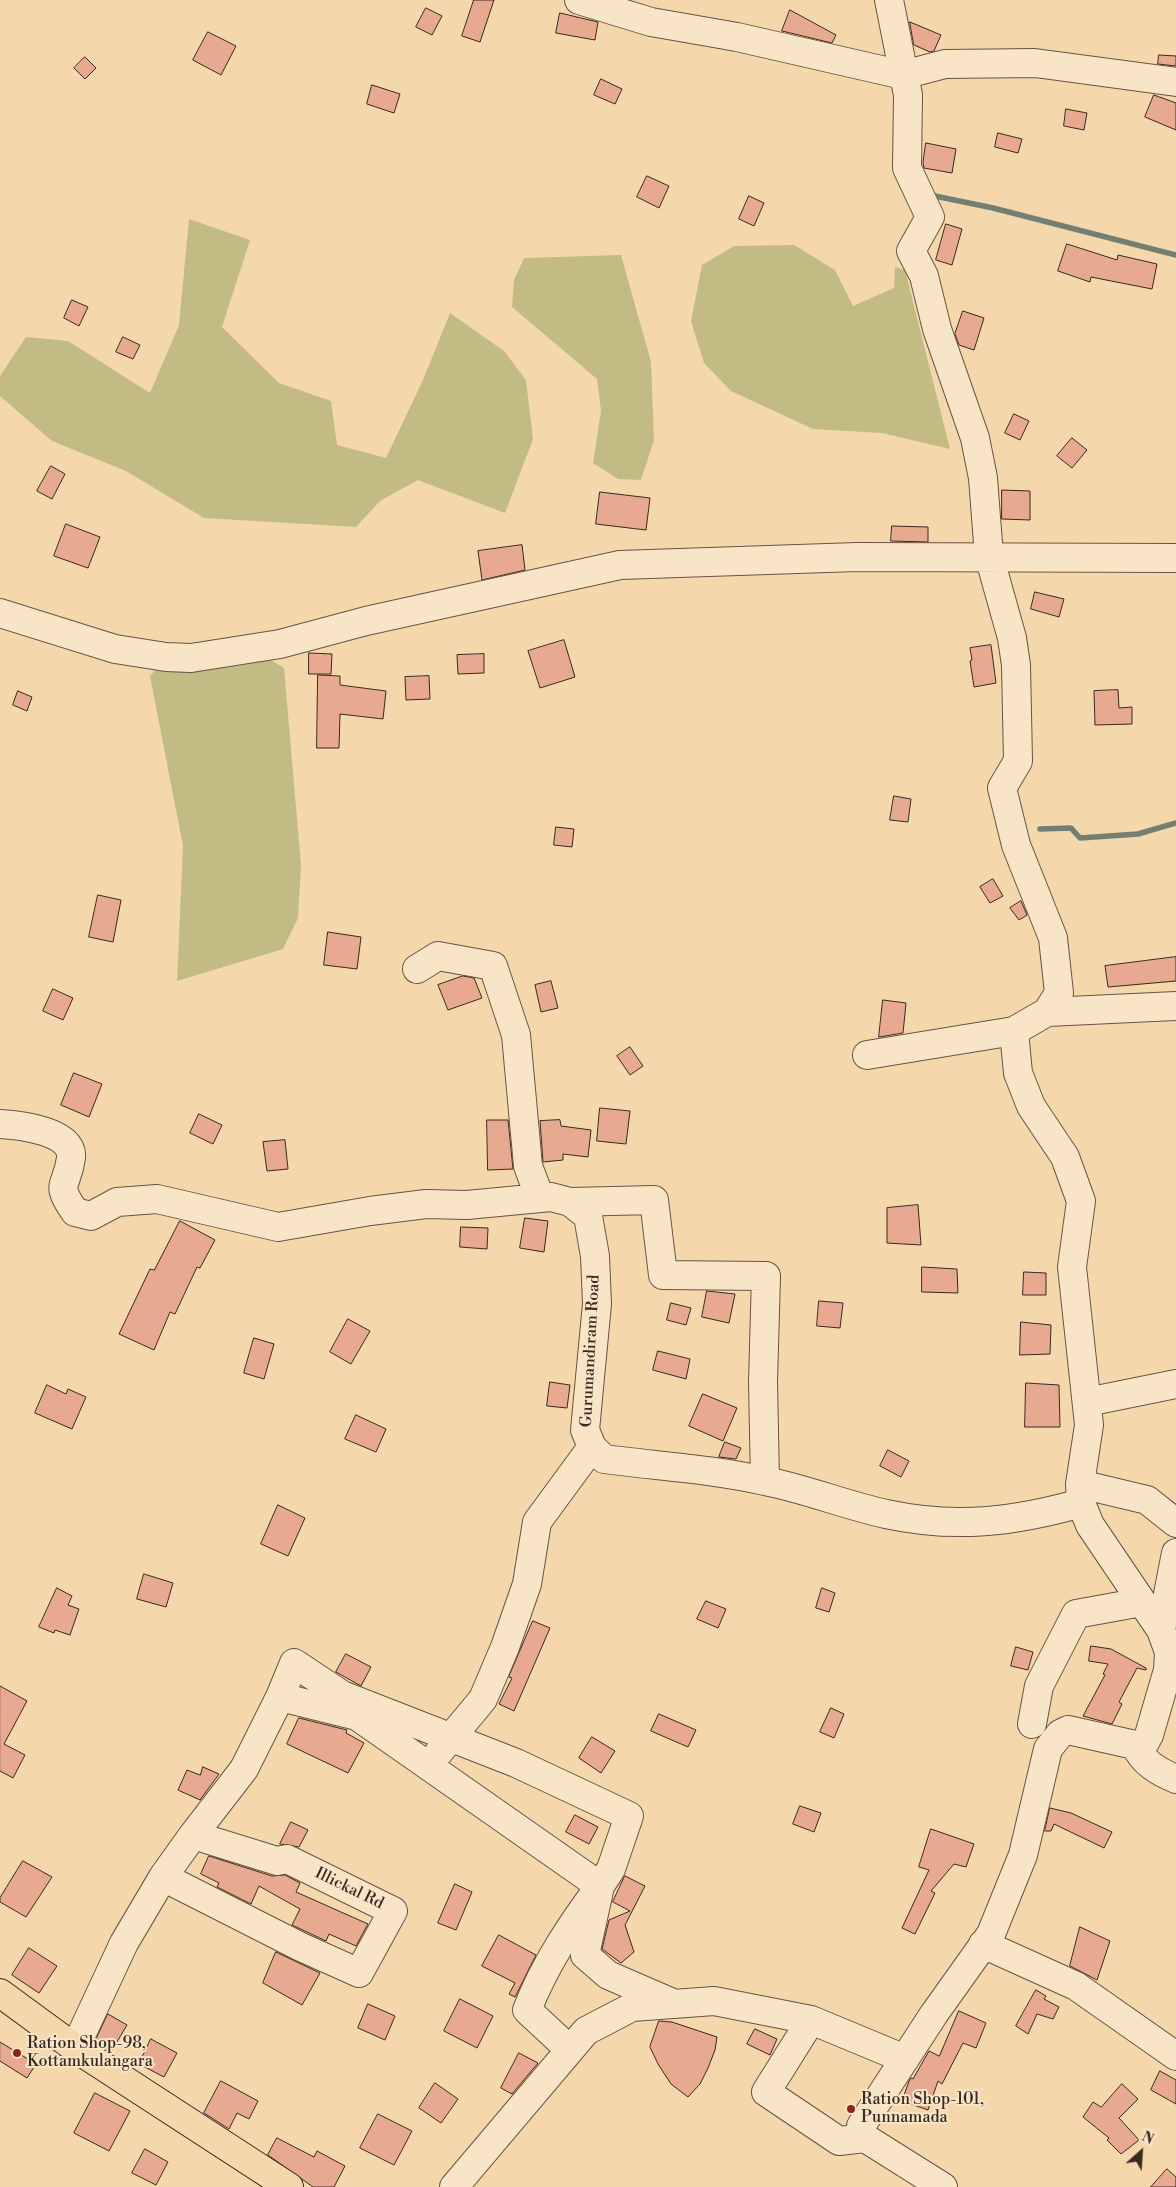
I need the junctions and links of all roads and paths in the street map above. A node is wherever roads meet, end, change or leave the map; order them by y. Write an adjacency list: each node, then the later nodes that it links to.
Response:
1 (580, 0): 3 (street)
2 (888, 0): 3 (street)
3 (903, 75): 4 (street); 5 (street)
4 (1176, 82)
5 (990, 556): 6 (street); 7 (street); 10 (street)
6 (1176, 558)
7 (0, 612)
8 (417, 969): 14 (street)
9 (1176, 1006): 10 (street)
10 (1047, 1012): 11 (street)
11 (1014, 1031): 12 (street); 17 (street)
12 (867, 1055)
13 (0, 1124): 14 (street)
14 (540, 1198): 15 (street)
15 (570, 1202): 18 (street, Gurumandiram Road); 19 (street)
16 (1176, 1384): 17 (street)
17 (1087, 1402): 20 (street)
18 (592, 1447): 19 (street, Gurumandiram Road); 27 (street)
19 (765, 1480): 20 (street, Gurumandiram Road)
20 (1084, 1504): 21 (street); 23 (street)
21 (1176, 1524)
22 (1176, 1552): 24 (street)
23 (1142, 1602): 24 (street); 26 (street)
24 (1161, 1630): 28 (street)
25 (280, 1697): 27 (street); 29 (street); 31 (street)
26 (1032, 1724)
27 (450, 1739): 29 (street); 33 (street)
28 (1136, 1745): 30 (street); 34 (street)
29 (428, 1766): 33 (street)
30 (1176, 1779)
31 (193, 1836): 32 (street); 32 (street, Illickal Rd)
32 (163, 1877): 38 (street)
33 (600, 1886): 36 (street); 39 (street)
34 (984, 1944): 40 (street); 41 (street)
35 (0, 1993): 38 (main road)
36 (675, 2004): 37 (street); 39 (street)
37 (811, 2020): 41 (street); 42 (street)
38 (75, 2048): 43 (main road)
39 (570, 2050): 44 (street)
40 (1176, 2056)
41 (905, 2059): 42 (street)
42 (865, 2138): 45 (street)
43 (289, 2187)
44 (454, 2187)
45 (943, 2187)

